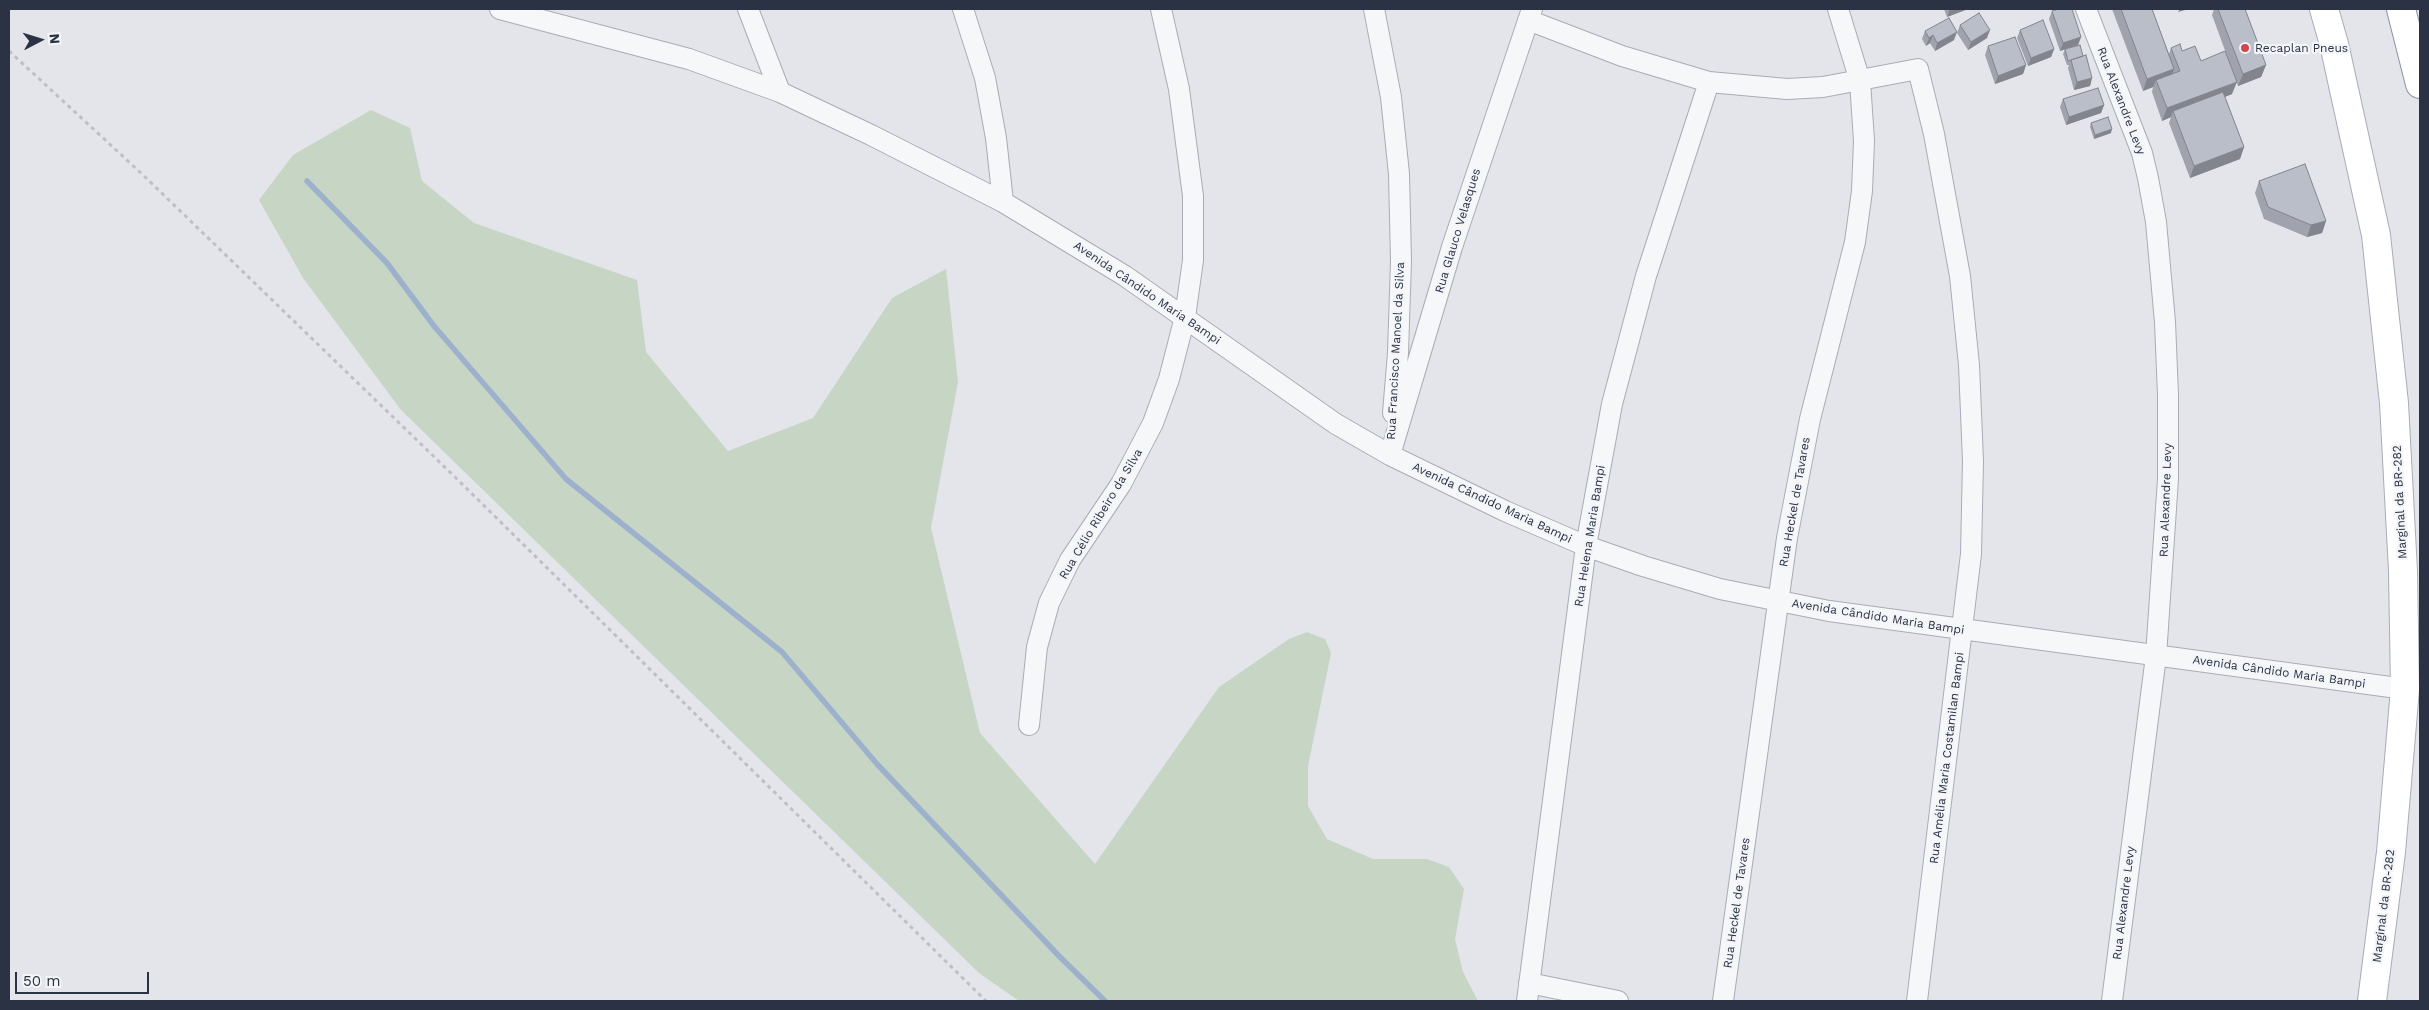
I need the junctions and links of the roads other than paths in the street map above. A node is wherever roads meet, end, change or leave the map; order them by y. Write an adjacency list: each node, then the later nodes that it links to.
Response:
1 (500, 9): 14 (street, Avenida Cândido Maria Bampi)
2 (748, 9): 14 (street)
3 (963, 9): 15 (street)
4 (1161, 9): 16 (street, Rua Célio Ribeiro da Silva)
5 (1374, 9): 17 (street, Rua Francisco Manoel da Silva)
6 (1838, 9): 11 (street, Rua Heckel de Tavares)
7 (2086, 9): 21 (street, Rua Alexandre Levy)
8 (2324, 9): 22 (main road, Marginal da BR-282)
9 (2401, 9): 13 (main road)
10 (1530, 14): 12 (street); 17 (street, Rua Glauco Velasques)
11 (1860, 81): 12 (street); 19 (street, Rua Heckel de Tavares); 20 (street, Rua Amélia Maria Costamilan Bampi)
12 (1709, 82): 18 (street, Rua Helena Maria Bampi)
13 (2420, 84)
14 (780, 92): 15 (street, Avenida Cândido Maria Bampi)
15 (1003, 202): 16 (street, Avenida Cândido Maria Bampi)
16 (1185, 317): 17 (street, Avenida Cândido Maria Bampi); 23 (street, Rua Célio Ribeiro da Silva)
17 (1390, 455): 18 (street, Avenida Cândido Maria Bampi)
18 (1586, 546): 19 (street, Avenida Cândido Maria Bampi); 24 (street, Rua Helena Maria Bampi)
19 (1778, 602): 20 (street, Avenida Cândido Maria Bampi); 26 (street, Rua Heckel de Tavares)
20 (1963, 630): 21 (street, Avenida Cândido Maria Bampi); 27 (street, Rua Amélia Maria Costamilan Bampi)
21 (2156, 656): 22 (street, Avenida Cândido Maria Bampi); 28 (street, Rua Alexandre Levy)
22 (2405, 689): 29 (main road, Marginal da BR-282)
23 (1029, 725)
24 (1528, 992): 25 (street)
25 (1618, 1001)
26 (1723, 1001)
27 (1917, 1001)
28 (2112, 1001)
29 (2372, 1001)

